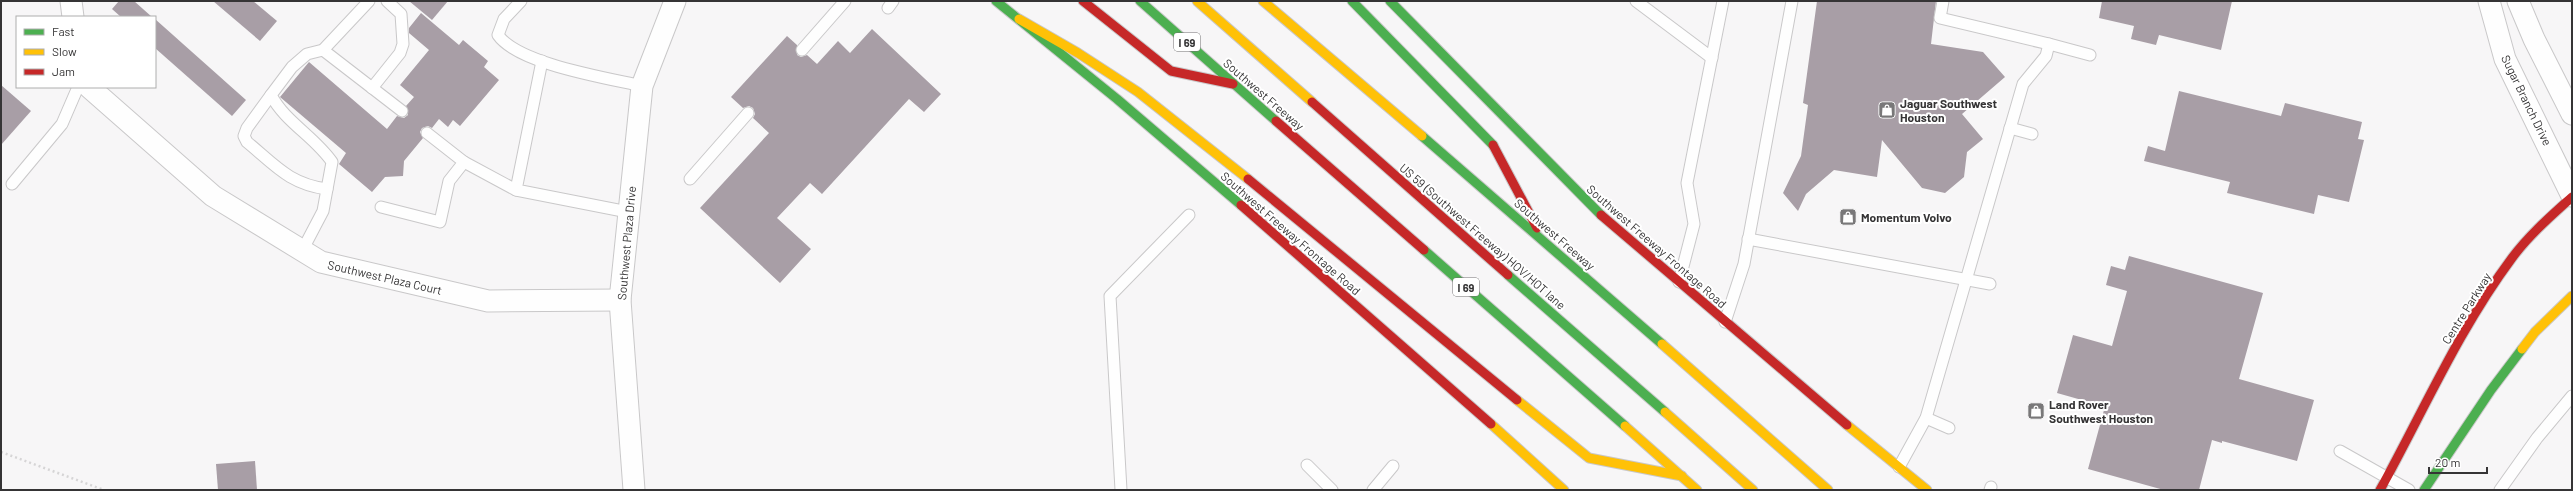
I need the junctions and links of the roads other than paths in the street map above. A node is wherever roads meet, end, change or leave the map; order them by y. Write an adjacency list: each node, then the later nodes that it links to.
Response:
1 (71, 1): 20 (street)
2 (369, 1): 23 (lane)
3 (387, 1): 32 (lane)
4 (520, 1): 27 (lane)
5 (675, 1): 29 (street, Southwest Plaza Drive)
6 (845, 1): 24 (lane)
7 (996, 1): 21 (main road, Southwest Freeway Frontage Road)
8 (1083, 1): 28 (main road)
9 (1140, 1): 28 (main road, Southwest Freeway / I 69)
10 (1197, 1): 73 (main road, US 59 (Southwest Freeway) HOV/HOT lane)
11 (1263, 1): 49 (main road, Southwest Freeway)
12 (1352, 1): 49 (main road)
13 (1390, 1): 53 (main road, Southwest Freeway Frontage Road)
14 (1636, 1): 26 (lane)
15 (1723, 1): 26 (lane)
16 (1792, 1): 50 (lane)
17 (1943, 1): 22 (lane)
18 (2489, 1): 45 (street, Sugar Branch Drive)
19 (2518, 1): 36 (street)
20 (73, 16)
21 (1019, 18): 65 (main road); 71 (main road, Southwest Freeway Frontage Road)
22 (2049, 44): 25 (lane); 37 (lane)
23 (322, 50): 32 (lane); 33 (lane)
24 (802, 50)
25 (2090, 55)
26 (1712, 58): 53 (lane)
27 (542, 61): 29 (lane); 44 (lane)
28 (1234, 84): 65 (main road, Southwest Freeway / I 69)
29 (642, 86): 47 (street, Southwest Plaza Drive)
30 (78, 88): 42 (lane)
31 (90, 88): 51 (street, Southwest Plaza Court)
32 (372, 88): 34 (lane)
33 (271, 95): 43 (lane); 43 (lane)
34 (402, 111)
35 (748, 113): 41 (lane)
36 (2572, 114)
37 (2010, 128): 39 (lane); 52 (lane)
38 (427, 133): 40 (lane)
39 (2032, 134)
40 (464, 162): 44 (lane); 46 (lane)
41 (690, 179)
42 (12, 184)
43 (327, 189): 51 (lane)
44 (516, 190): 47 (lane)
45 (2572, 197): 66 (main road, Centre Parkway)
46 (381, 208)
47 (628, 212): 56 (street, Southwest Plaza Drive)
48 (1189, 215): 68 (lane)
49 (1542, 238): 74 (main road, Southwest Freeway)
50 (1748, 239): 52 (lane); 57 (lane)
51 (302, 251): 56 (street, Southwest Plaza Court)
52 (1966, 279): 54 (lane); 59 (lane)
53 (1679, 282): 57 (main road, Southwest Freeway Frontage Road)
54 (1990, 284)
55 (2572, 296): 78 (main road)
56 (620, 300): 67 (street, Southwest Plaza Drive)
57 (1725, 322): 64 (main road, Southwest Freeway Frontage Road)
58 (2572, 396): 79 (lane)
59 (1926, 418): 60 (lane); 64 (lane)
60 (1949, 428)
61 (2340, 452): 66 (lane)
62 (1307, 465): 69 (lane)
63 (1394, 466): 70 (lane)
64 (1898, 467): 75 (main road, Southwest Freeway Frontage Road)
65 (1682, 476): 72 (main road, Southwest Freeway / I 69)
66 (2387, 478): 76 (main road, Centre Parkway); 77 (lane)
67 (634, 490)
68 (1121, 490)
69 (1332, 490)
70 (1373, 490)
71 (1564, 490)
72 (1697, 490)
73 (1753, 490)
74 (1828, 490)
75 (1927, 490)
76 (2380, 490)
77 (2408, 490)
78 (2424, 490)
79 (2500, 490)

